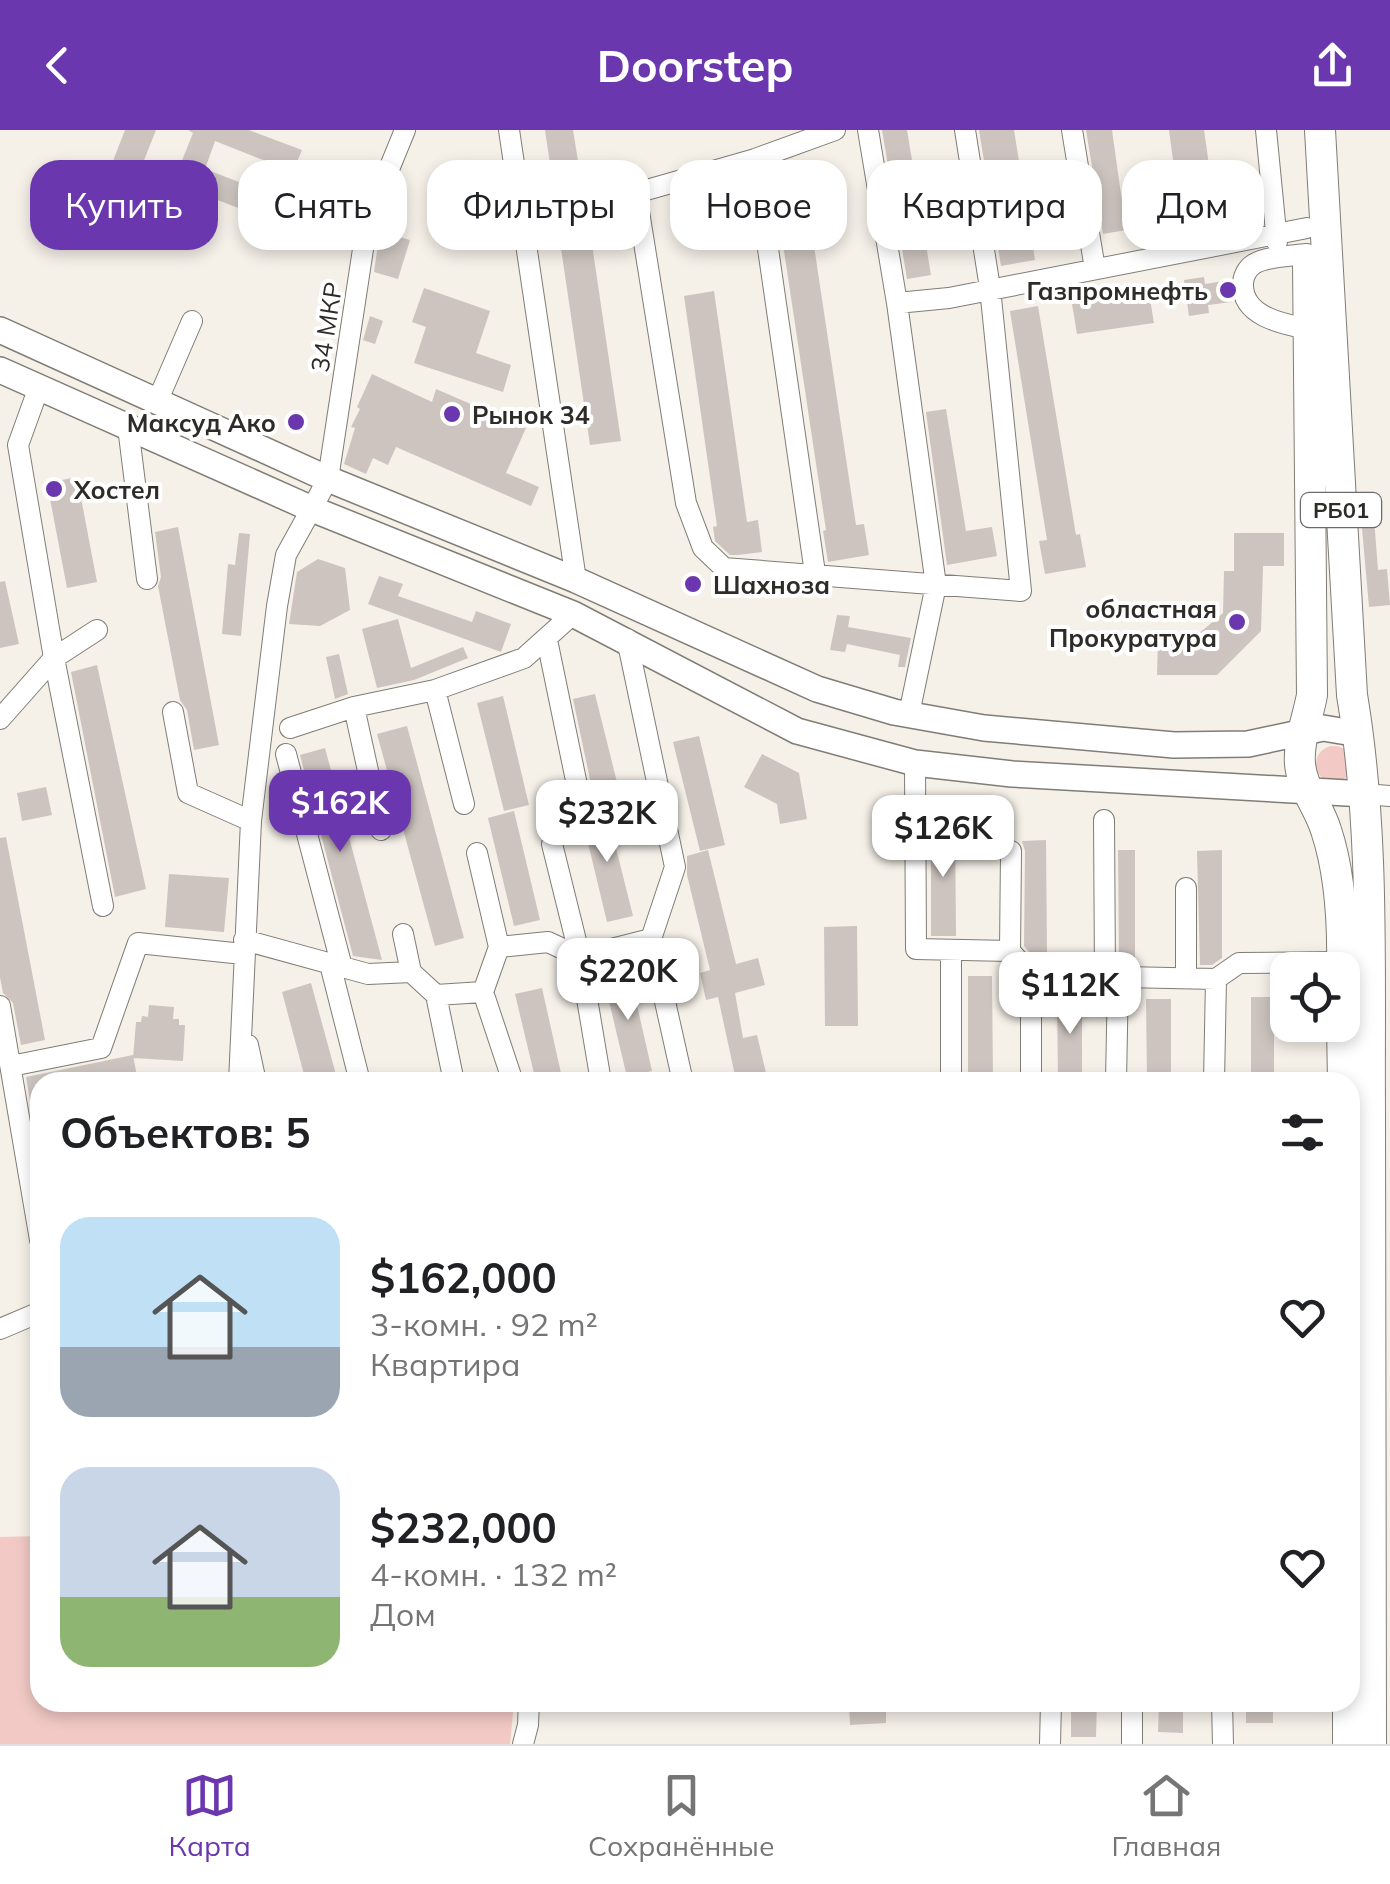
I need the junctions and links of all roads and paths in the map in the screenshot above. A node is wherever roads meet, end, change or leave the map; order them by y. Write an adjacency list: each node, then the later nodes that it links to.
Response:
1 (405, 130): 27 (street, 34 МКР)
2 (509, 130): 11 (street)
3 (835, 130): 10 (street)
4 (868, 130): 19 (street)
5 (965, 130): 18 (street)
6 (1072, 130): 17 (street)
7 (1266, 130): 13 (street)
8 (1304, 130): 14 (highway, РБ01)
9 (1320, 130): 14 (highway, РБ01)
10 (754, 159): 12 (street); 29 (street)
11 (513, 160)
12 (650, 189)
13 (1276, 232): 14 (street); 14 (street); 17 (street)
14 (1305, 241): 21 (highway, РБ01); 21 (street); 45 (highway, РБ01)
15 (526, 250): 31 (street)
16 (645, 250): 29 (street)
17 (1094, 269): 18 (street)
18 (990, 288): 19 (street); 32 (street)
19 (897, 304): 32 (street)
20 (192, 321): 25 (street)
21 (1308, 329): 44 (highway, РБ01)
22 (0, 330): 25 (main road)
23 (0, 370): 24 (main road)
24 (39, 388): 26 (main road); 37 (street)
25 (157, 402): 27 (main road)
26 (128, 427): 28 (main road); 30 (street)
27 (328, 479): 28 (street); 31 (main road)
28 (312, 508): 33 (main road); 53 (street)
29 (814, 573): 32 (street)
30 (147, 579)
31 (576, 580): 41 (main road)
32 (936, 585): 41 (street)
33 (574, 614): 35 (main road); 36 (street)
34 (97, 630): 37 (street)
35 (626, 639): 47 (main road); 61 (street)
36 (548, 640): 38 (street); 48 (street)
37 (54, 658): 42 (street); 59 (street)
38 (435, 690): 39 (street); 51 (street)
39 (354, 707): 43 (street); 54 (street)
40 (173, 712): 53 (street)
41 (909, 714): 44 (main road)
42 (0, 720)
43 (290, 728)
44 (1305, 731): 45 (main road); 49 (highway, РБ01)
45 (1359, 734): 50 (highway, РБ01)
46 (286, 754): 69 (street)
47 (915, 763): 49 (main road); 64 (street)
48 (578, 790)
49 (1309, 791): 50 (main road); 66 (highway, РБ01)
50 (1377, 795): 105 (highway, РБ01)
51 (464, 804)
52 (1104, 820): 72 (street)
53 (251, 821): 62 (street)
54 (381, 830)
55 (552, 844): 67 (street)
56 (1011, 851): 65 (street)
57 (477, 854): 63 (street)
58 (1186, 888): 73 (street)
59 (103, 906)
60 (403, 934): 70 (street)
61 (651, 939): 67 (street); 86 (street)
62 (244, 946): 69 (street); 79 (street); 80 (street); 81 (street)
63 (499, 947): 67 (street); 75 (street)
64 (950, 951): 65 (street); 87 (street)
65 (1010, 951): 71 (street)
66 (1341, 952)
67 (580, 957): 85 (street)
68 (1270, 964): 74 (street)
69 (336, 965): 70 (street); 82 (street)
70 (411, 972): 76 (street)
71 (1031, 975): 72 (street); 88 (street)
72 (1111, 977): 73 (street); 89 (street)
73 (1186, 978): 74 (street)
74 (1216, 979): 90 (street)
75 (483, 992): 76 (street); 84 (street)
76 (436, 995): 83 (street)
77 (0, 1006): 79 (street)
78 (1342, 1042): 91 (highway)
79 (7, 1058): 92 (street)
80 (239, 1072)
81 (254, 1072)
82 (358, 1072)
83 (452, 1072)
84 (510, 1072)
85 (599, 1072)
86 (681, 1072)
87 (951, 1072)
88 (1032, 1072)
89 (1116, 1072)
90 (1214, 1072)
91 (1343, 1072)
92 (30, 1185)
93 (30, 1315): 94 (street)
94 (1, 1323)
95 (529, 1712): 100 (street)
96 (1051, 1712): 101 (street)
97 (1132, 1712): 102 (street)
98 (1222, 1712): 103 (street)
99 (1344, 1712): 104 (highway)
100 (523, 1744)
101 (1050, 1744)
102 (1132, 1744)
103 (1222, 1744)
104 (1345, 1744)
105 (1371, 1744)

